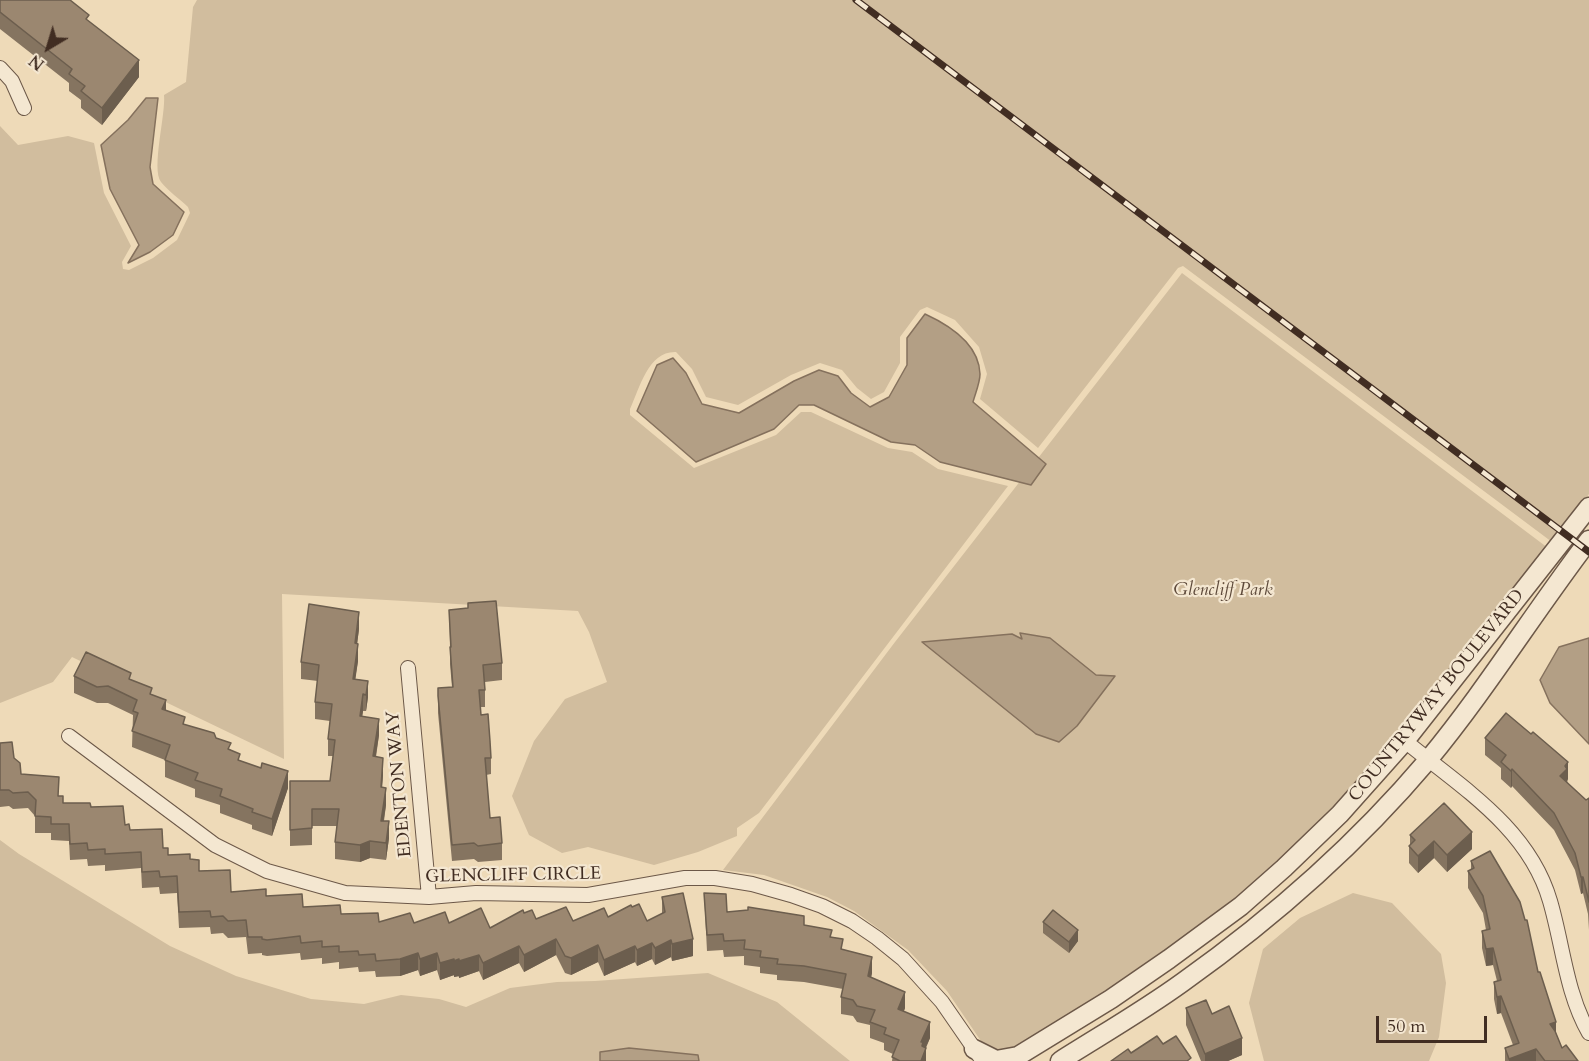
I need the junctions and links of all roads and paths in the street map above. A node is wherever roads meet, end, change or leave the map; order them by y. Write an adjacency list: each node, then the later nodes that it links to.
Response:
1 (0, 68): 2 (street)
2 (24, 108)
3 (1589, 507): 7 (street, COUNTRYWAY BOULEVARD)
4 (1589, 540): 8 (street, COUNTRYWAY BOULEVARD)
5 (408, 668): 9 (street, EDENTON WAY)
6 (69, 736): 9 (street, GLENCLIFF CIRCLE)
7 (1406, 741): 8 (street); 12 (street, COUNTRYWAY BOULEVARD)
8 (1428, 759): 10 (street); 13 (street, COUNTRYWAY BOULEVARD)
9 (429, 897): 11 (street, GLENCLIFF CIRCLE)
10 (1589, 1033)
11 (978, 1057): 12 (street)
12 (1018, 1059)
13 (1060, 1061)

